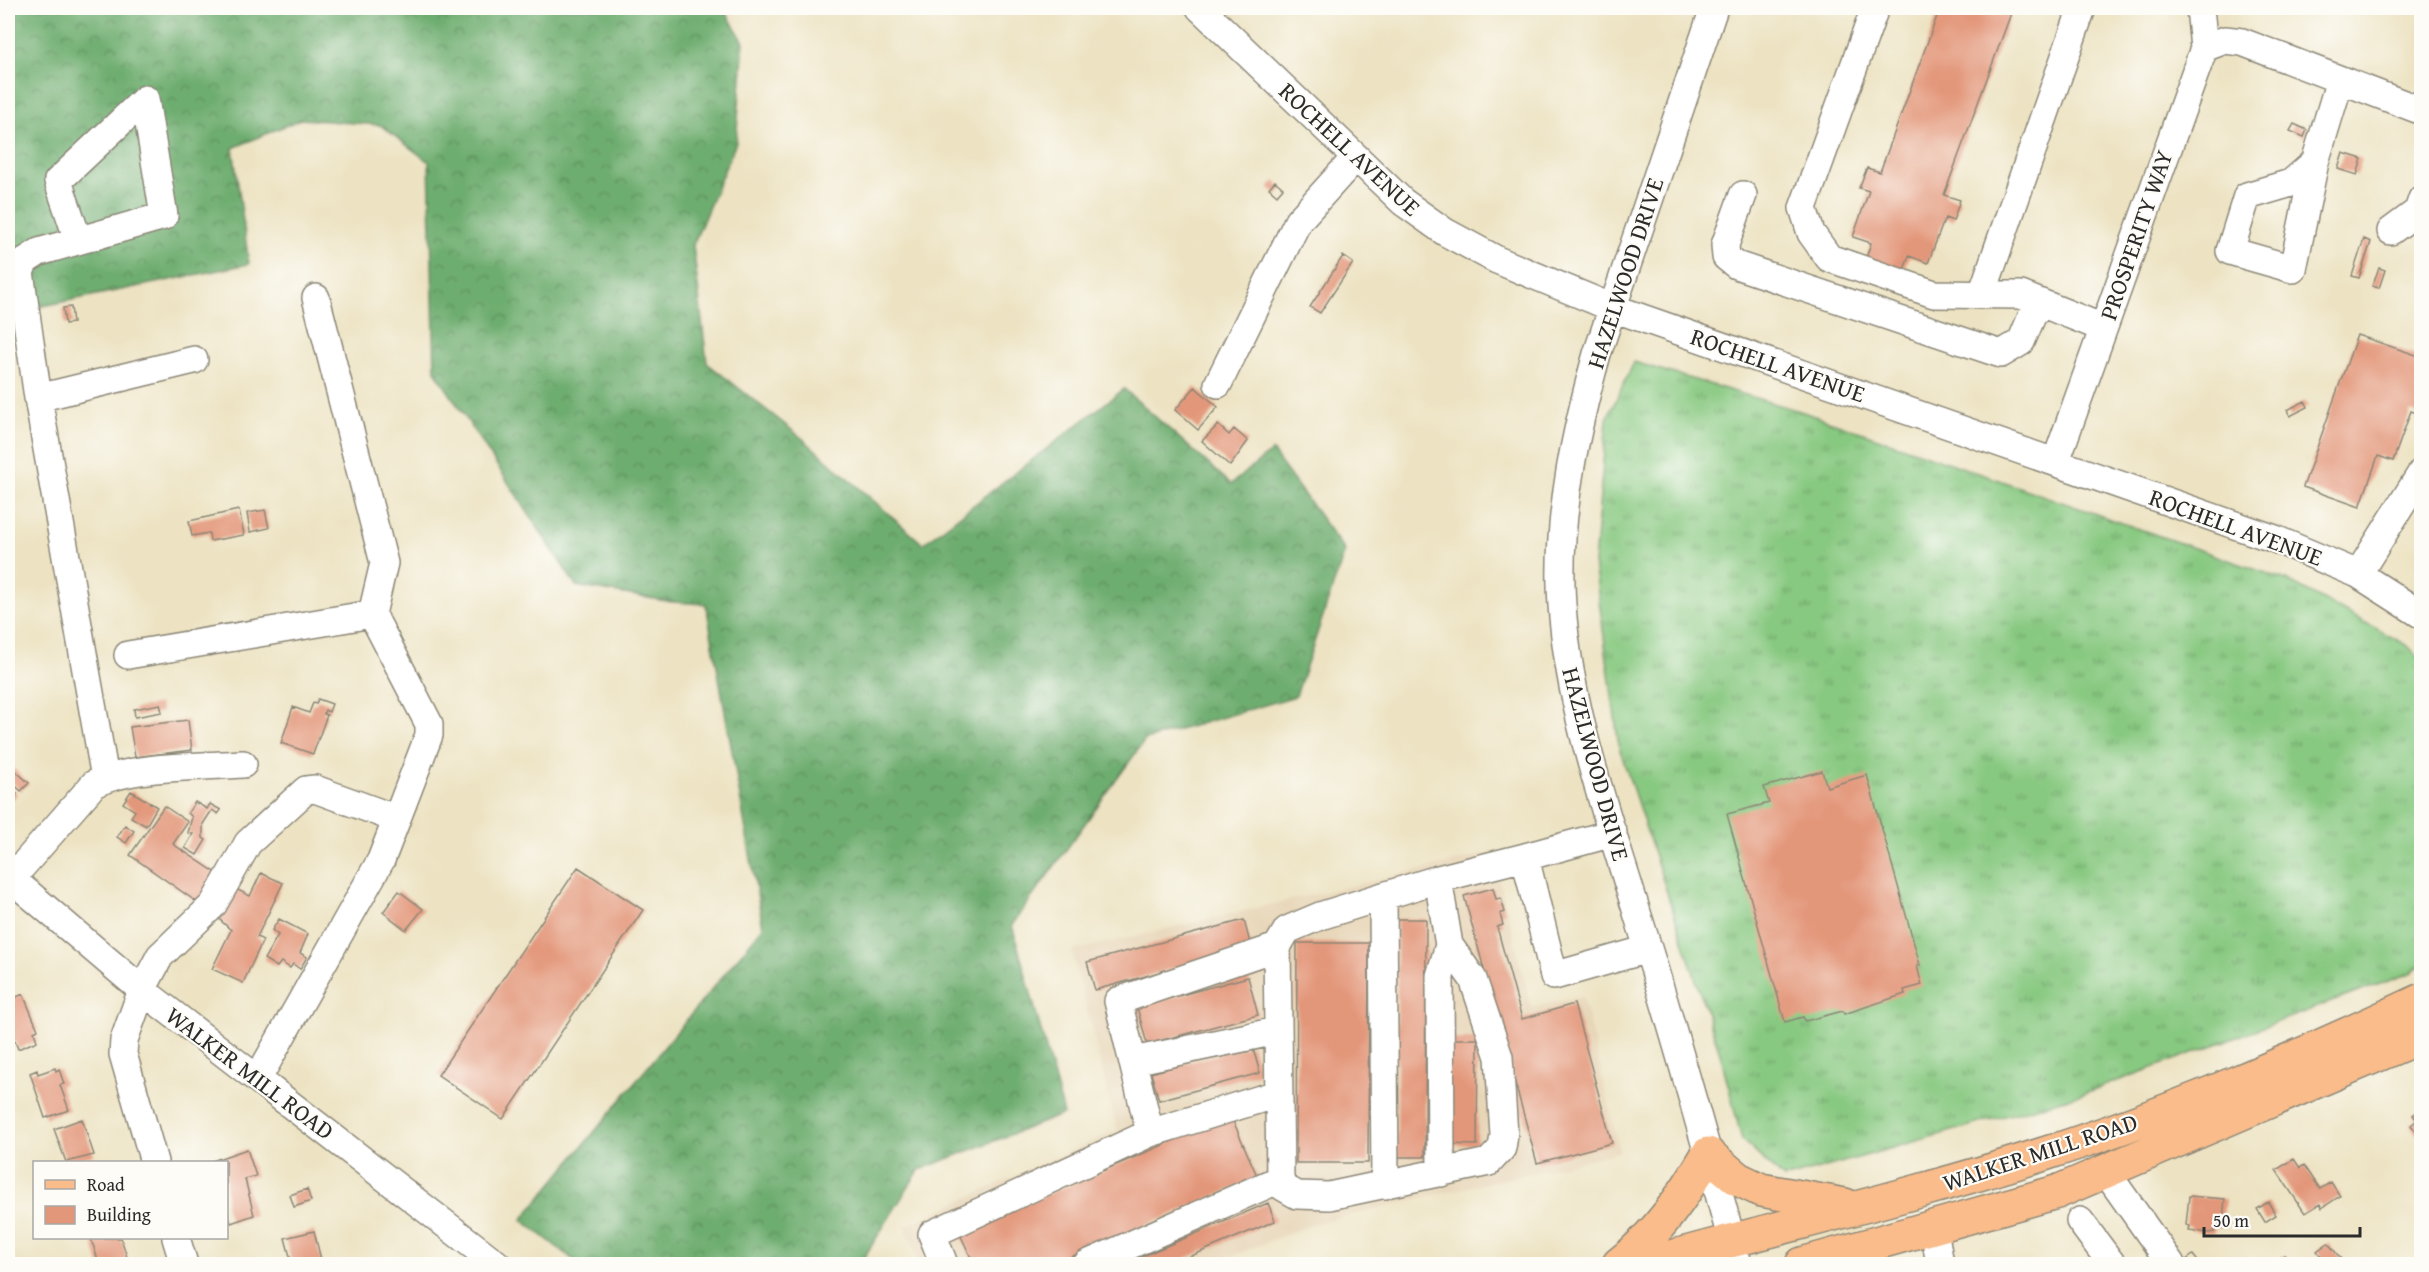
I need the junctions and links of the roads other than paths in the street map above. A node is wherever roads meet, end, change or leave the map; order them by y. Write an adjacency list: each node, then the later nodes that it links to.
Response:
1 (1200, 8): 9 (street, ROCHELL AVENUE)
2 (1714, 8): 18 (street, HAZELWOOD DRIVE)
3 (1875, 8): 15 (street)
4 (2082, 8): 15 (street)
5 (2200, 8): 6 (street, PROSPERITY WAY)
6 (2204, 48): 7 (street); 19 (street, PROSPERITY WAY)
7 (2340, 80): 8 (street); 10 (street)
8 (2421, 111)
9 (1355, 158): 18 (street, ROCHELL AVENUE); 21 (street)
10 (2315, 162)
11 (1743, 195): 17 (street)
12 (2421, 199): 13 (street)
13 (2391, 231)
14 (78, 240): 14 (street); 22 (street)
15 (1982, 294): 17 (street)
16 (316, 298): 26 (street)
17 (2038, 302): 19 (street)
18 (1613, 308): 23 (street, ROCHELL AVENUE); 32 (street, HAZELWOOD DRIVE)
19 (2103, 328): 23 (street, PROSPERITY WAY)
20 (194, 360): 22 (street)
21 (1218, 384)
22 (38, 398): 30 (street)
23 (2056, 461): 25 (street, ROCHELL AVENUE)
24 (2421, 472): 25 (street)
25 (2358, 574): 27 (street, ROCHELL AVENUE)
26 (372, 614): 28 (street); 31 (street)
27 (2421, 615)
28 (128, 655)
29 (243, 764): 30 (street)
30 (105, 778): 34 (street)
31 (397, 819): 40 (street); 45 (street)
32 (1613, 833): 33 (street); 39 (street, HAZELWOOD DRIVE)
33 (1525, 857): 35 (street); 39 (street)
34 (9, 878): 40 (street, WALKER MILL ROAD)
35 (1438, 879): 36 (street); 37 (street)
36 (1383, 896): 38 (street); 53 (street)
37 (1449, 945): 51 (street); 51 (street)
38 (1277, 947): 42 (street); 44 (street)
39 (1648, 949): 48 (street, HAZELWOOD DRIVE)
40 (142, 990): 45 (street, WALKER MILL ROAD); 49 (street)
41 (2421, 1000): 54 (main road, WALKER MILL ROAD)
42 (1276, 1031): 44 (street); 46 (street)
43 (2421, 1036): 50 (main road, WALKER MILL ROAD)
44 (1133, 1061): 47 (street)
45 (258, 1078): 61 (street, WALKER MILL ROAD)
46 (1277, 1094): 47 (street); 52 (street)
47 (1150, 1134): 62 (street)
48 (1708, 1154): 54 (main road); 58 (street, HAZELWOOD DRIVE); 64 (main road)
49 (154, 1161)
50 (2106, 1172): 56 (main road, WALKER MILL ROAD); 69 (street)
51 (1440, 1173): 53 (street)
52 (1280, 1179): 53 (street); 63 (street)
53 (1385, 1185)
54 (1857, 1207): 58 (main road, WALKER MILL ROAD)
55 (2080, 1221): 68 (street)
56 (1934, 1229): 59 (main road, WALKER MILL ROAD); 67 (street)
57 (176, 1239): 60 (street)
58 (1735, 1252): 65 (main road, WALKER MILL ROAD)
59 (1846, 1257): 66 (main road, WALKER MILL ROAD)
60 (184, 1264)
61 (497, 1264)
62 (944, 1264)
63 (1087, 1264)
64 (1619, 1264)
65 (1646, 1264)
66 (1802, 1264)
67 (1940, 1264)
68 (2112, 1264)
69 (2171, 1264)

